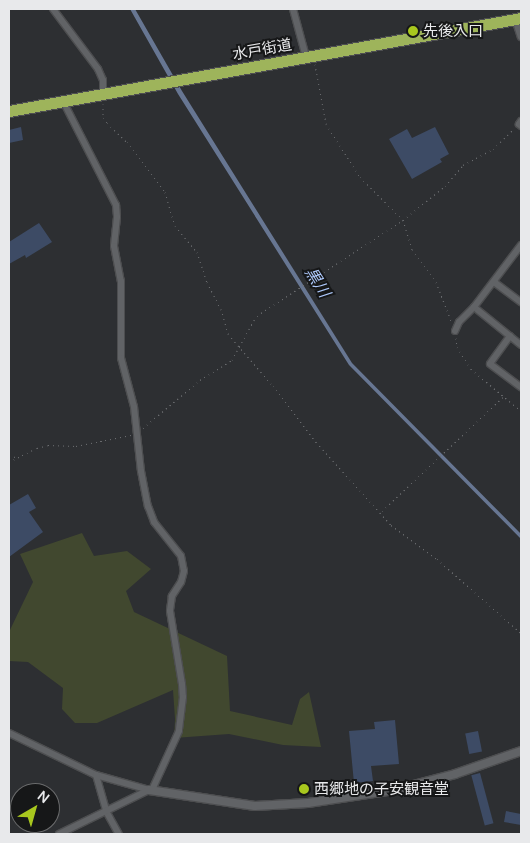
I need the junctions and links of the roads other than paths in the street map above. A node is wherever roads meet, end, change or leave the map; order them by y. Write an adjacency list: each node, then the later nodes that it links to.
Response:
1 (53, 9): 6 (street)
2 (293, 9): 5 (street)
3 (518, 18): 4 (street); 5 (highway, 水戸街道)
4 (521, 37)
5 (309, 56): 6 (highway, 水戸街道)
6 (103, 94): 7 (highway, 水戸街道)
7 (64, 101): 8 (highway, 水戸街道); 20 (street)
8 (9, 111)
9 (521, 245): 10 (street)
10 (494, 282): 11 (street); 12 (street)
11 (521, 302)
12 (474, 307): 13 (street); 14 (street)
13 (455, 331)
14 (510, 336): 15 (street); 16 (street)
15 (521, 345)
16 (521, 387)
17 (9, 734): 19 (street)
18 (521, 751): 20 (street)
19 (96, 776): 20 (street); 21 (street)
20 (151, 790): 21 (street)
21 (106, 812): 22 (street); 23 (street)
22 (59, 834)
23 (118, 834)

